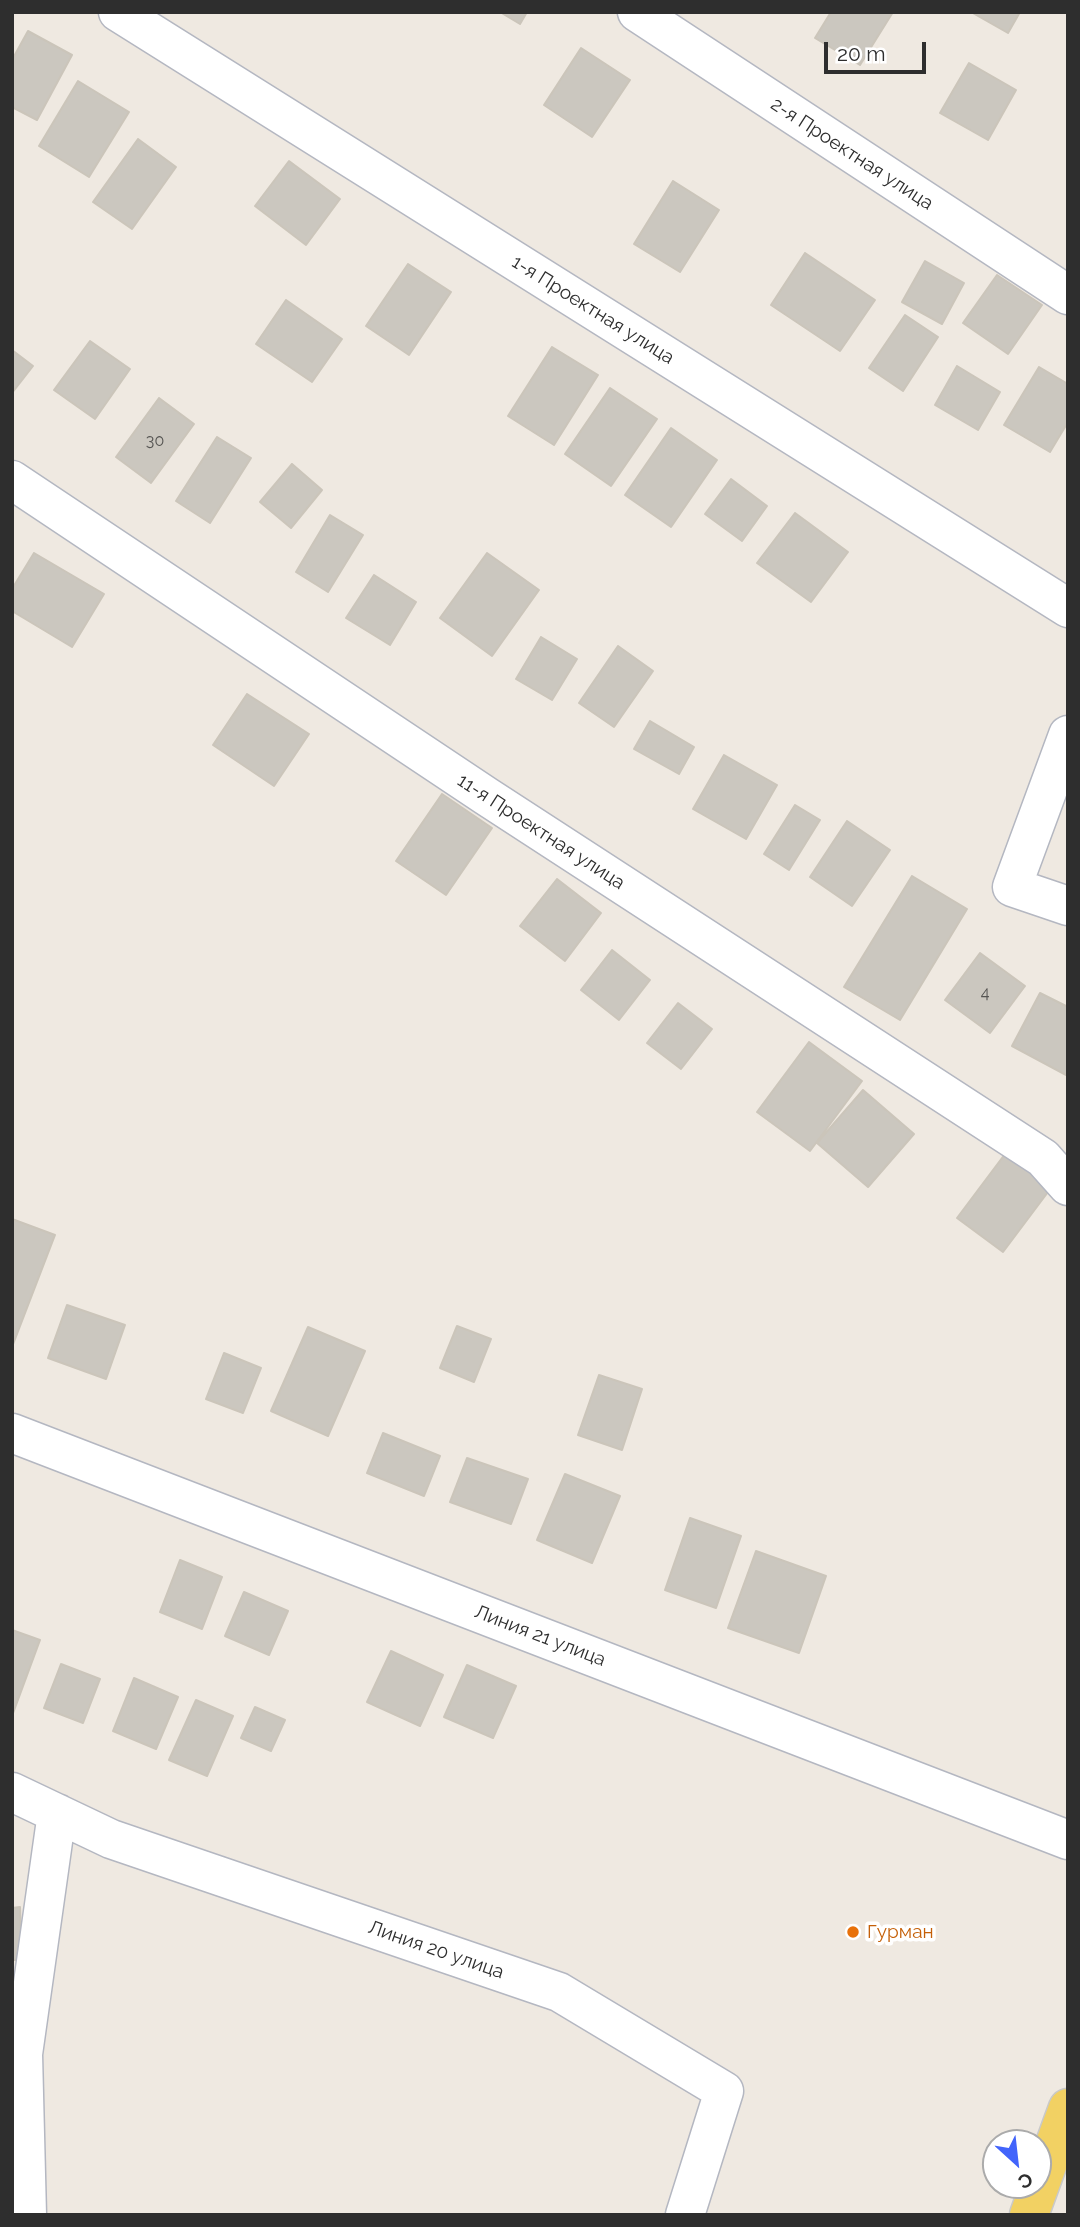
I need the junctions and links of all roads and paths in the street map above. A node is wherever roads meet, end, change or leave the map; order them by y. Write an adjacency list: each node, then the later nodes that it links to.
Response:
1 (118, 12): 5 (street, 1-я Проектная улица)
2 (637, 12): 3 (street, 2-я Проектная улица)
3 (1068, 295)
4 (12, 480): 8 (street, 11-я Проектная улица)
5 (1068, 608)
6 (1068, 734): 7 (street)
7 (1068, 906)
8 (1068, 1186)
9 (12, 1433): 12 (street, Линия 21 улица)
10 (12, 1792): 11 (street, Линия 20 улица)
11 (57, 1813): 13 (street); 16 (street, Линия 20 улица)
12 (1068, 1840)
13 (18, 2053): 15 (street)
14 (1068, 2108): 17 (main road)
15 (27, 2215)
16 (685, 2215)
17 (1029, 2215)

